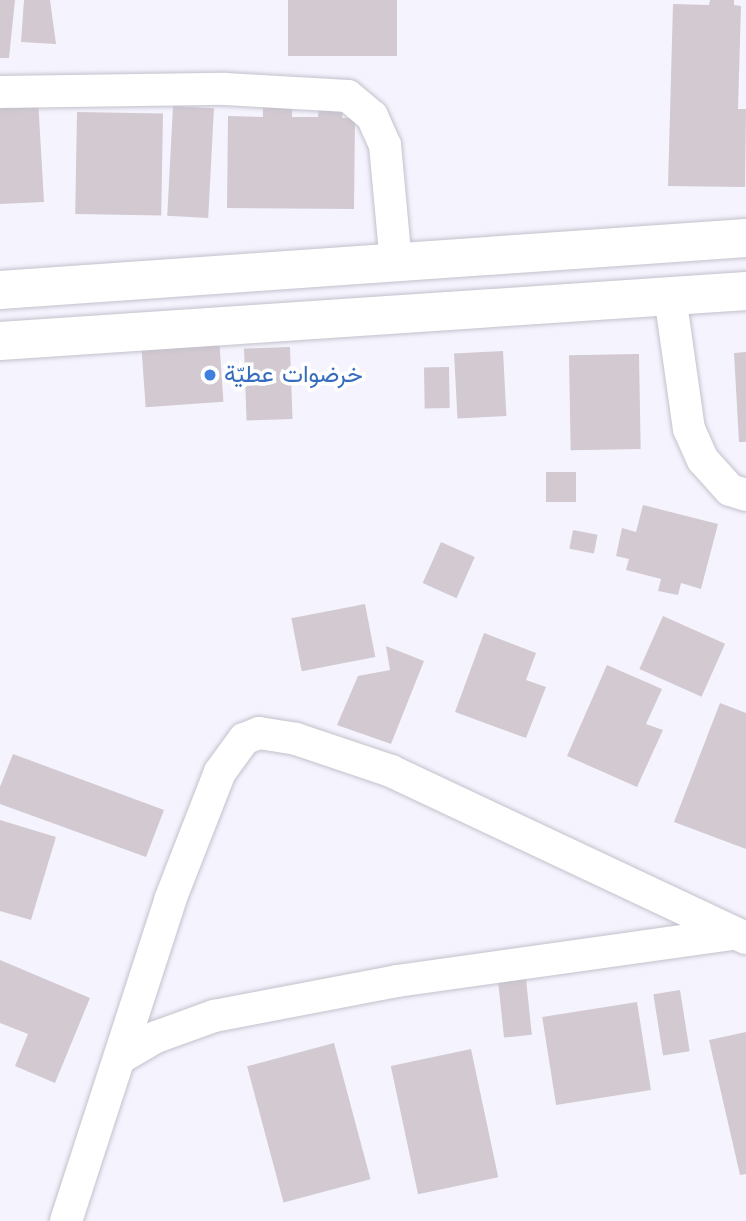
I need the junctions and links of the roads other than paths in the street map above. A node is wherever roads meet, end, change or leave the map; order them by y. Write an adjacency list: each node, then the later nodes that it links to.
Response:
1 (0, 92): 3 (street)
2 (746, 238): 3 (street)
3 (396, 264): 4 (street)
4 (0, 290)
5 (746, 291): 6 (street)
6 (670, 296): 7 (street); 8 (street)
7 (0, 341)
8 (746, 495)
9 (740, 936): 10 (street); 10 (street)
10 (120, 1058): 11 (street)
11 (66, 1221)

